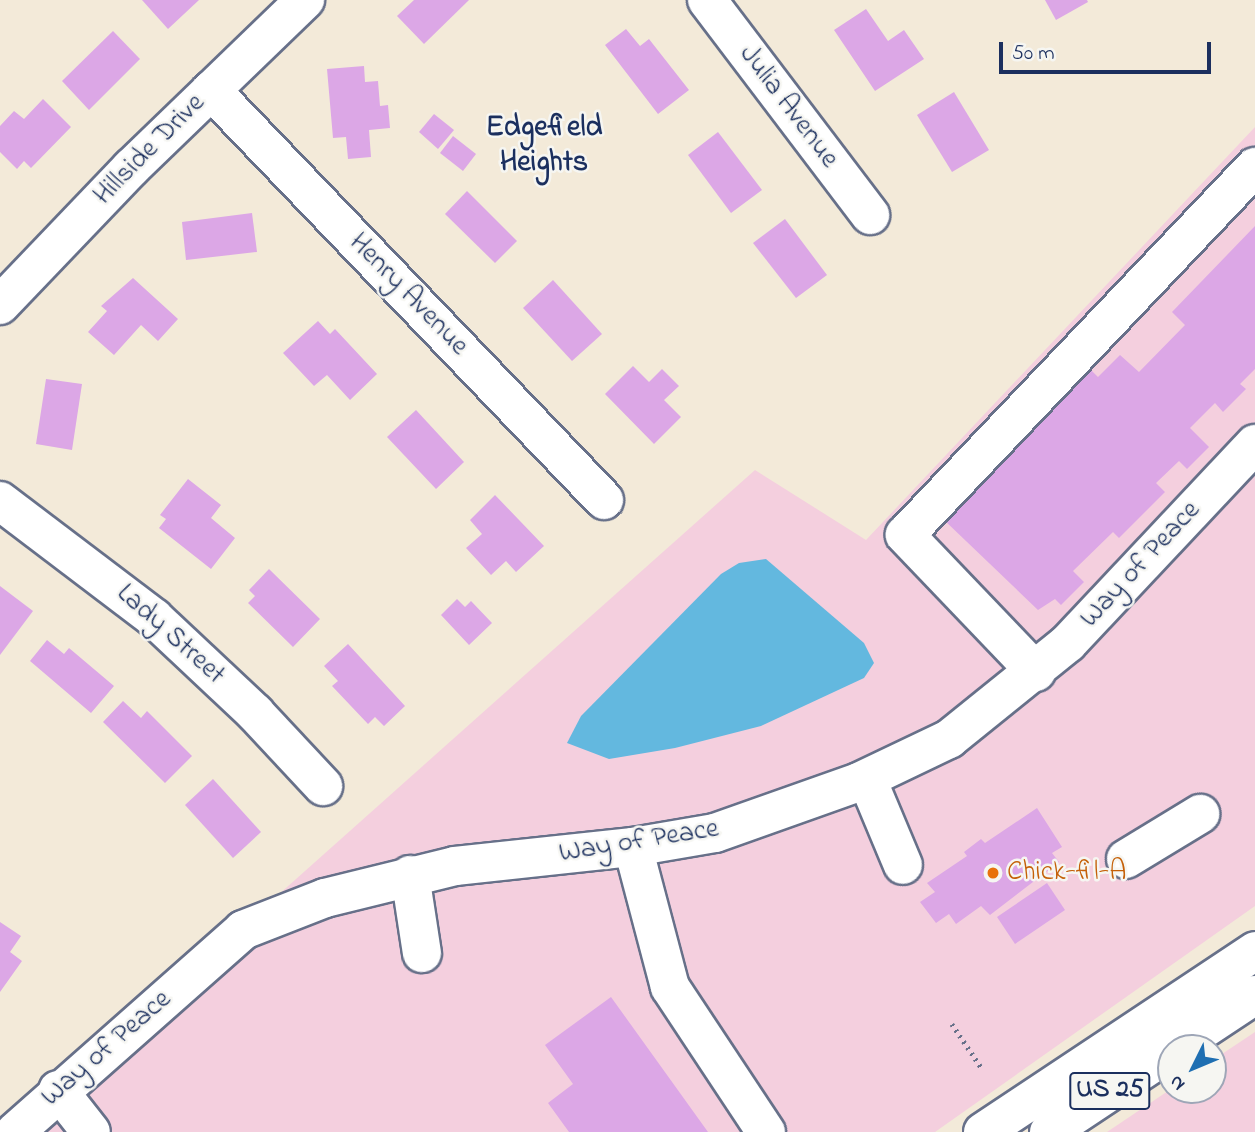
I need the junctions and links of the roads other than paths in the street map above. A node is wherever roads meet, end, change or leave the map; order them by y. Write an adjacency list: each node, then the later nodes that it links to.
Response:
1 (305, 0): 3 (street, Hillside Drive)
2 (707, 0): 5 (street, Julia Avenue)
3 (211, 90): 6 (street, Hillside Drive); 8 (street, Henry Avenue)
4 (1255, 167): 10 (street)
5 (870, 215)
6 (0, 305)
7 (1255, 444): 10 (street, Way of Peace)
8 (604, 499)
9 (0, 501): 12 (street, Lady Street)
10 (1036, 672): 11 (street, Way of Peace)
11 (867, 779): 14 (street, Way of Peace); 16 (street)
12 (323, 786)
13 (1200, 814): 15 (street)
14 (633, 847): 17 (street, Way of Peace); 26 (street)
15 (1126, 859)
16 (903, 866)
17 (410, 875): 19 (street); 23 (street, Way of Peace)
18 (1255, 951): 27 (street, US 25)
19 (422, 953)
20 (1255, 995): 21 (street, US 25)
21 (1196, 1034)
22 (1157, 1060): 28 (street, US 25)
23 (58, 1090): 24 (street, Way of Peace); 25 (street)
24 (15, 1132)
25 (91, 1132)
26 (766, 1132)
27 (984, 1132)
28 (1049, 1132)

